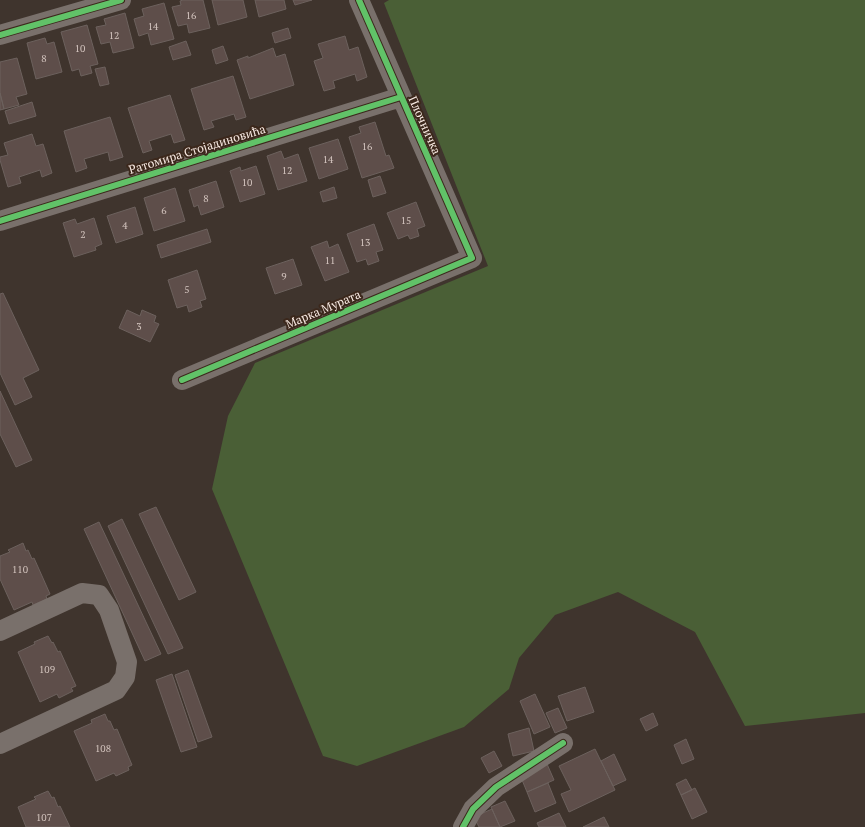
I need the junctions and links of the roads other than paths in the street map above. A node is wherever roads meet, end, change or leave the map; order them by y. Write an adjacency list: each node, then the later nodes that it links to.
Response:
1 (121, 0): 3 (street)
2 (359, 0): 4 (street, Плочничка)
3 (0, 35)
4 (401, 97): 5 (street, Ратомира Стојадиновића); 6 (street, Плочничка)
5 (0, 221)
6 (472, 258): 7 (street, Марка Мурата)
7 (182, 380)
8 (0, 631): 10 (street)
9 (563, 743): 11 (street)
10 (0, 744)
11 (463, 827)

